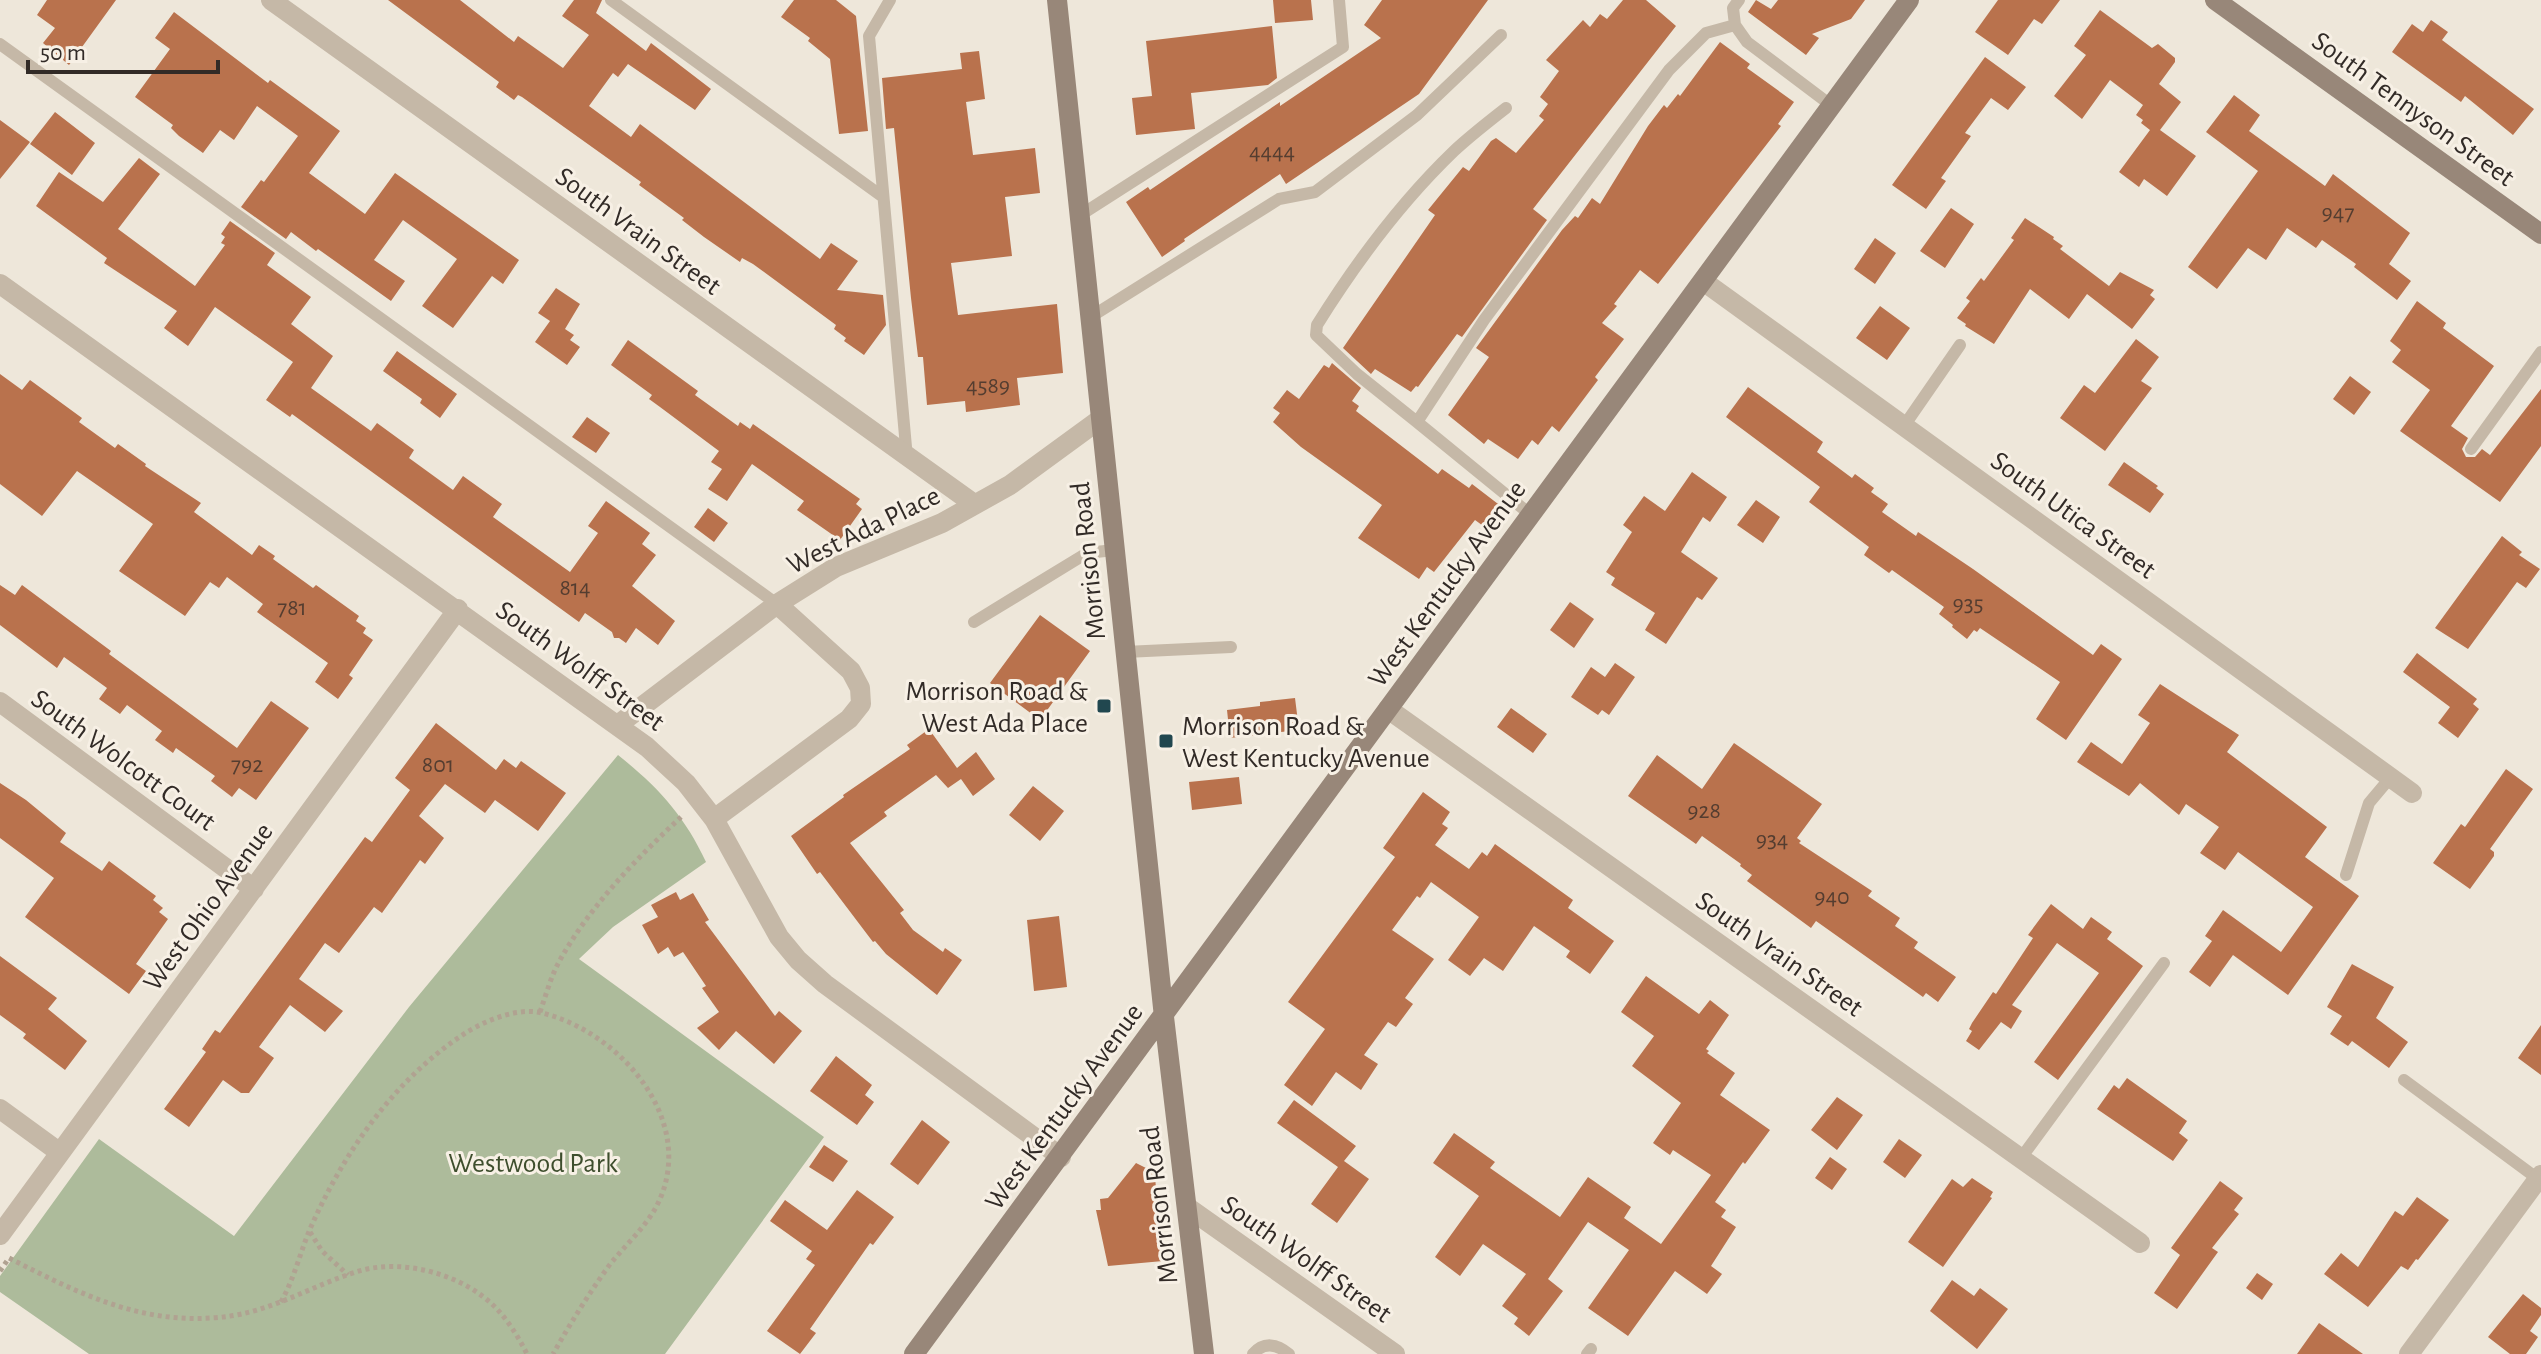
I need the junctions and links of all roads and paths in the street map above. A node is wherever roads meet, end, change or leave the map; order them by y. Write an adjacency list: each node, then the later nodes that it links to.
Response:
1 (271, 0): 26 (street, South Vrain Street)
2 (611, 0): 14 (lane)
3 (890, 0): 14 (lane)
4 (1057, 0): 15 (street, Morrison Road)
5 (1339, 0): 15 (lane)
6 (1739, 0): 9 (lane)
7 (1909, 0): 12 (street, West Kentucky Avenue)
8 (2215, 0): 16 (street, South Tennyson Street)
9 (1735, 25): 12 (lane); 23 (lane)
10 (1501, 35): 19 (lane)
11 (0, 44): 30 (lane)
12 (1832, 106): 17 (street, West Kentucky Avenue)
13 (1506, 108): 23 (lane)
14 (883, 197): 26 (lane)
15 (1079, 216): 19 (street, Morrison Road)
16 (2541, 234)
17 (1703, 281): 24 (street, South Utica Street); 28 (street, West Kentucky Avenue)
18 (0, 284): 31 (street, South Wolff Street)
19 (1089, 318): 22 (street, Morrison Road)
20 (1960, 345): 24 (lane)
21 (2541, 352): 25 (lane)
22 (1099, 420): 27 (street, West Ada Place); 29 (street, Morrison Road)
23 (1417, 422): 28 (lane)
24 (1904, 426): 38 (street, South Utica Street)
25 (2471, 449)
26 (907, 458): 27 (street, South Vrain Street)
27 (974, 504): 30 (street, West Ada Place)
28 (1531, 515): 36 (street, West Kentucky Avenue)
29 (1114, 550): 32 (lane); 34 (street, Morrison Road)
30 (777, 604): 37 (street, West Ada Place); 41 (street)
31 (458, 609): 37 (street, South Wolff Street); 43 (street, West Ohio Avenue)
32 (974, 622)
33 (1231, 647): 34 (lane)
34 (1125, 652): 46 (street, Morrison Road)
35 (0, 702): 43 (street, South Wolcott Court)
36 (1388, 709): 46 (street, West Kentucky Avenue); 51 (street, South Vrain Street)
37 (619, 724): 41 (street, South Wolff Street)
38 (2390, 778): 39 (street, South Utica Street); 42 (lane)
39 (2412, 793)
40 (681, 817): 45 (path)
41 (714, 819): 50 (street, South Wolff Street)
42 (2346, 875)
43 (254, 889): 49 (street, West Ohio Avenue)
44 (2164, 963): 51 (lane)
45 (540, 1012): 54 (path); 61 (path)
46 (1164, 1017): 50 (street, West Kentucky Avenue); 53 (street, Morrison Road)
47 (2404, 1080): 52 (lane)
48 (0, 1109): 49 (street)
49 (59, 1152): 55 (street, West Ohio Avenue)
50 (1061, 1157): 62 (street, West Kentucky Avenue)
51 (2021, 1158): 56 (street, South Vrain Street)
52 (2540, 1177): 67 (street)
53 (1187, 1207): 63 (street, Morrison Road); 66 (street, South Wolff Street)
54 (309, 1232): 58 (path); 59 (path)
55 (0, 1235)
56 (2140, 1243)
57 (0, 1271): 59 (path)
58 (348, 1275): 59 (path); 60 (path)
59 (281, 1302)
60 (527, 1354)
61 (553, 1354)
62 (914, 1354)
63 (1204, 1354)
64 (1253, 1354): 65 (lane)
65 (1289, 1354)
66 (1395, 1354)
67 (2409, 1354)

